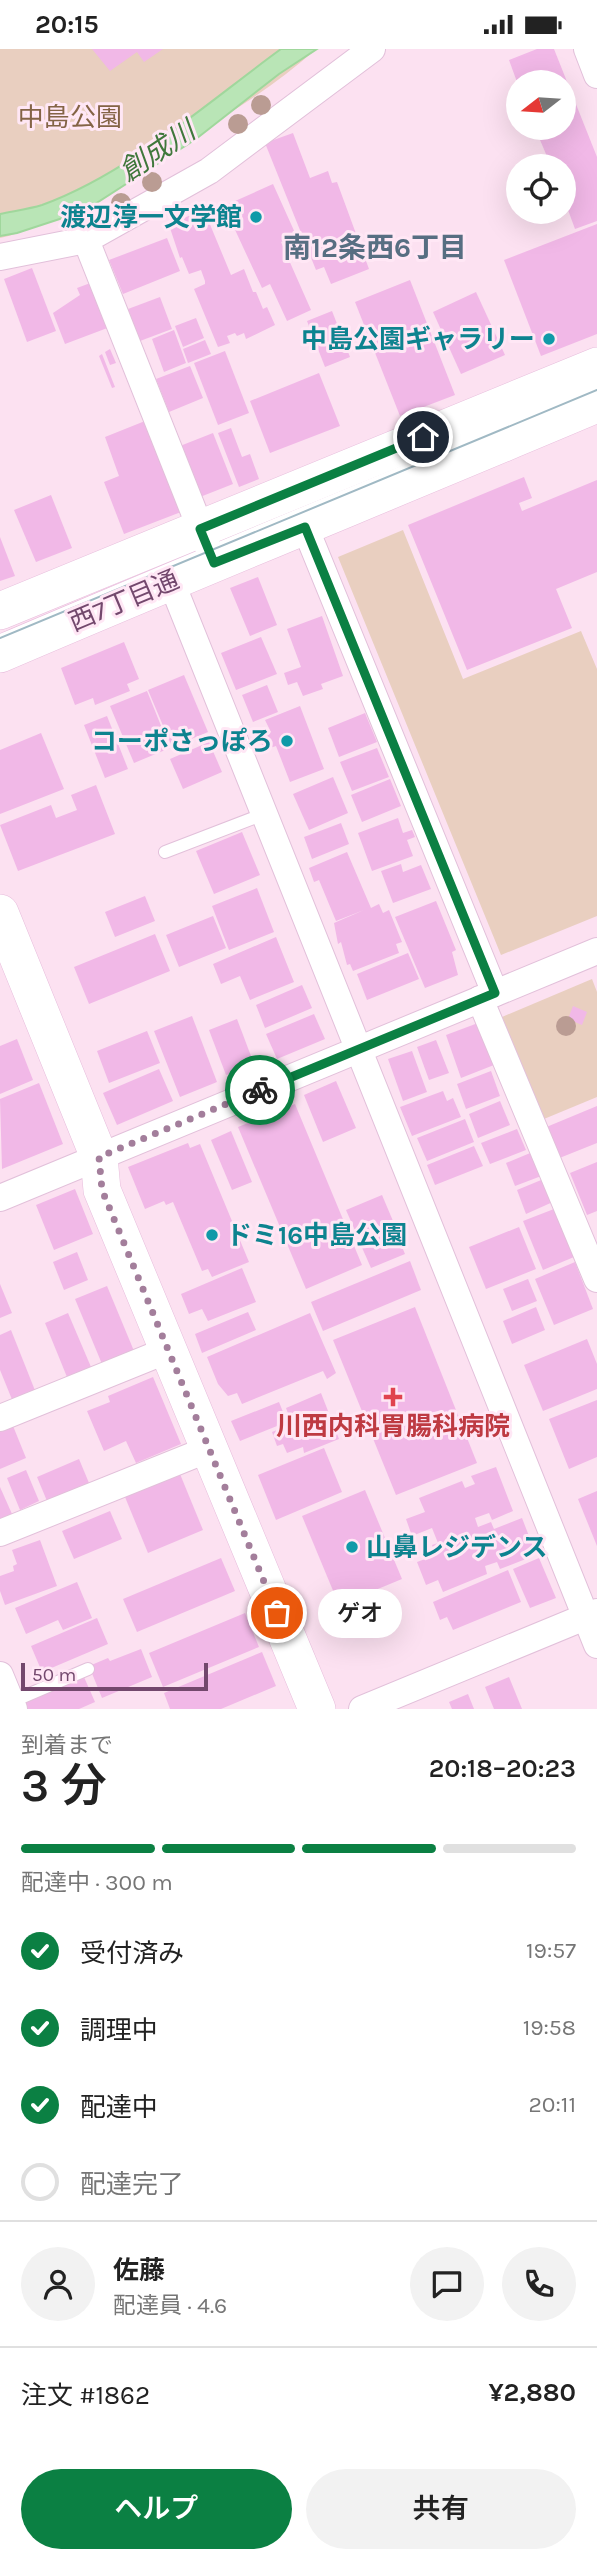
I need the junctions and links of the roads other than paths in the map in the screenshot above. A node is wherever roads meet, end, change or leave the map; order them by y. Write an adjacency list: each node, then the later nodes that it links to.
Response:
1 (372, 49): 2 (street)
2 (86, 240): 3 (street); 7 (street)
3 (0, 257)
4 (597, 366): 7 (street, 西7丁目通)
5 (597, 404): 6 (street, 西7丁目通)
6 (305, 527): 8 (street, 西7丁目通); 16 (street)
7 (200, 529): 8 (street); 10 (street, 西7丁目通)
8 (214, 563): 9 (street, 西7丁目通)
9 (171, 581): 11 (street, 西7丁目通); 12 (street)
10 (0, 611)
11 (0, 654)
12 (264, 814): 13 (lane); 17 (street)
13 (165, 852)
14 (0, 913): 18 (street)
15 (597, 951): 16 (street)
16 (488, 996): 17 (street); 20 (street)
17 (358, 1049): 18 (street); 25 (street)
18 (99, 1157): 19 (street); 21 (street)
19 (0, 1198)
20 (597, 1279)
21 (168, 1350): 22 (street); 23 (street)
22 (0, 1418)
23 (209, 1449): 24 (street); 30 (street)
24 (0, 1533)
25 (591, 1614): 26 (street); 31 (street)
26 (597, 1645)
27 (88, 1669): 29 (lane)
28 (0, 1675): 29 (street)
29 (13, 1706)
30 (317, 1709)
31 (362, 1709)

